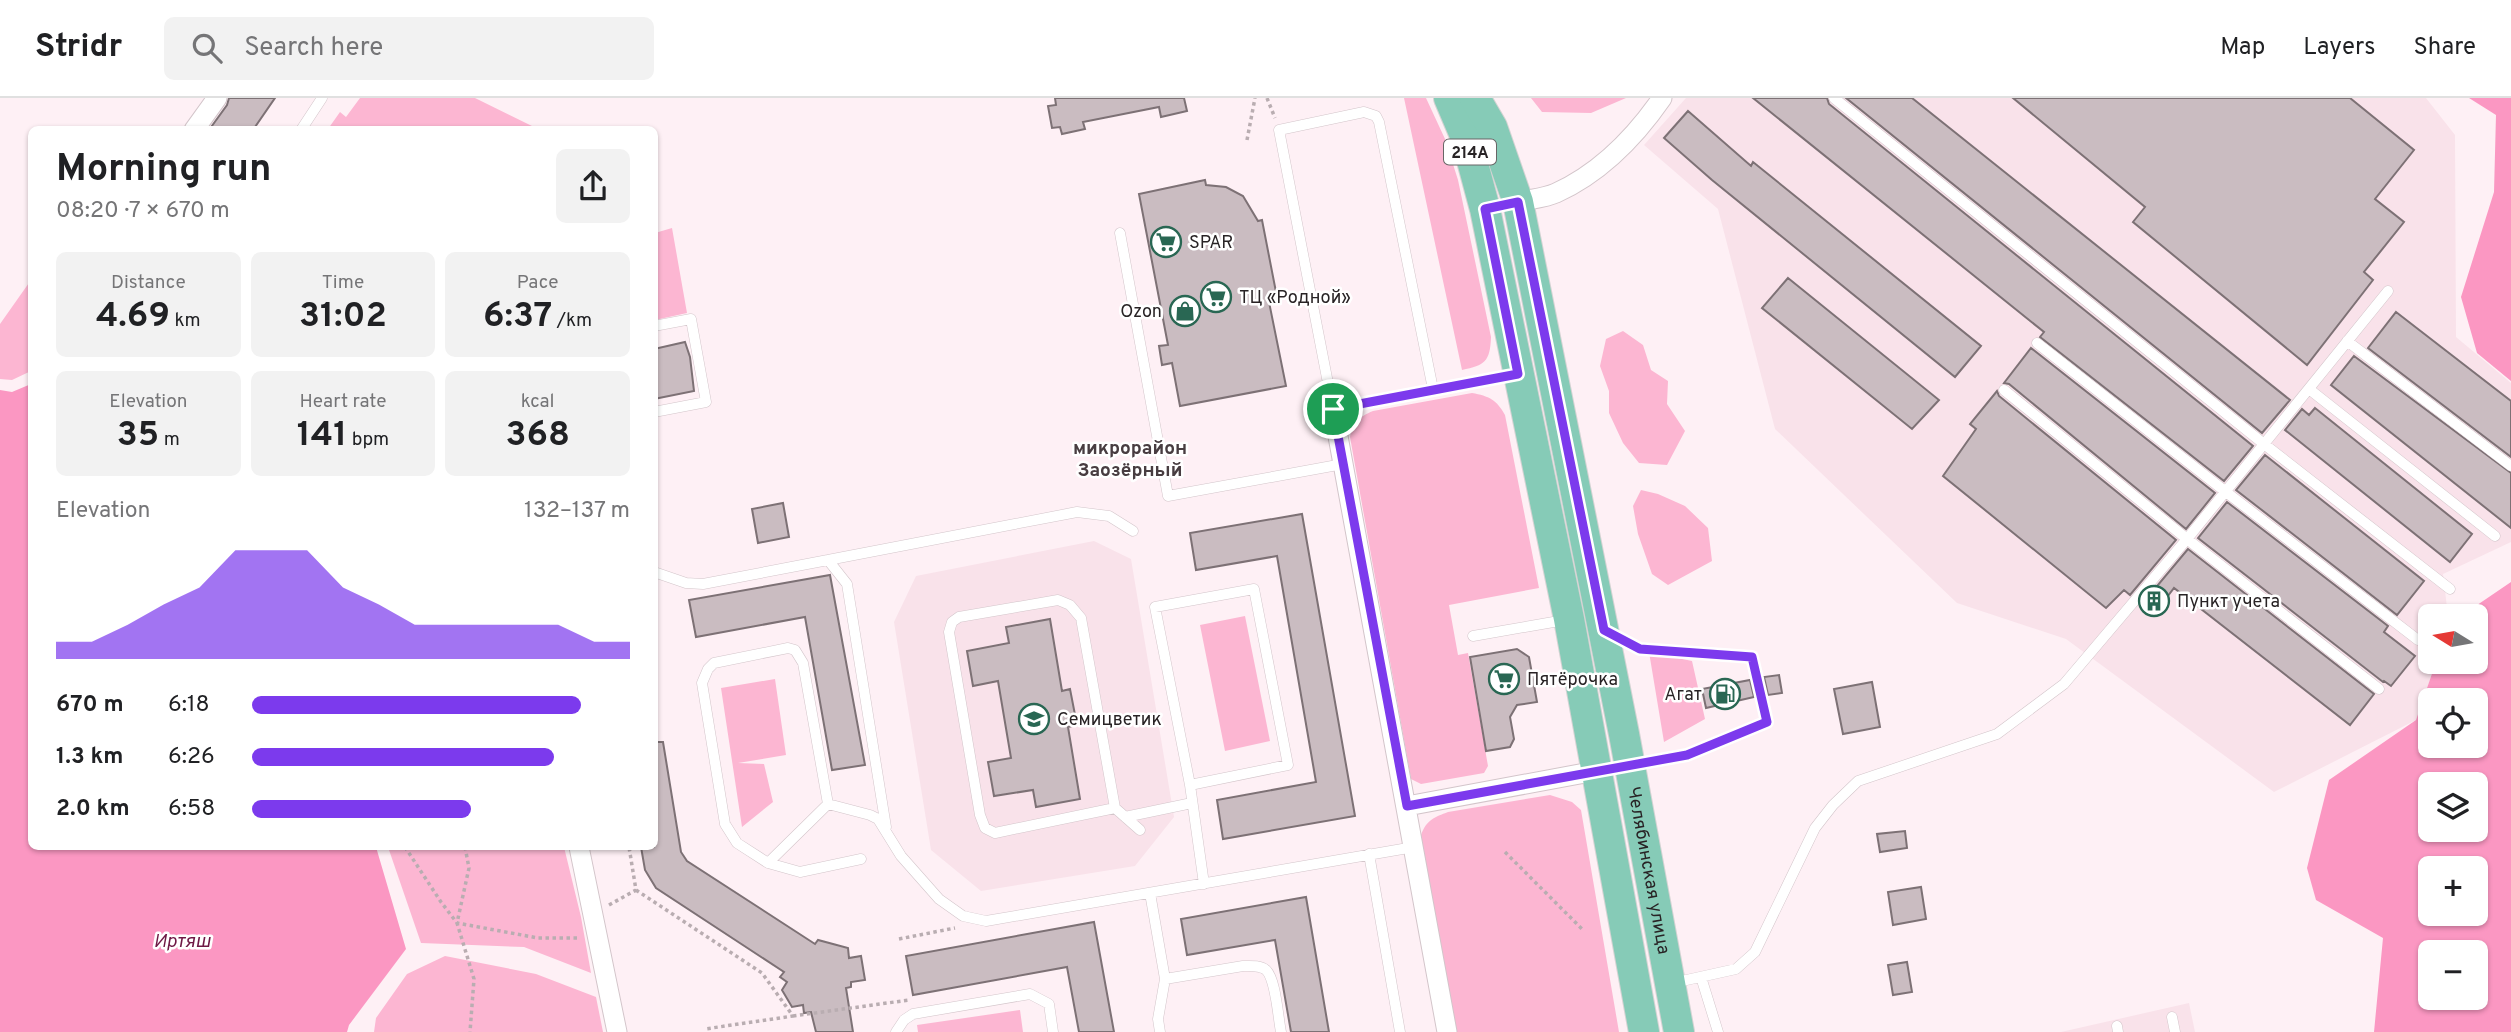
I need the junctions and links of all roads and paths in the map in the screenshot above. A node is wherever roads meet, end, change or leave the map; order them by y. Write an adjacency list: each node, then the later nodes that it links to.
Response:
1 (217, 98): 9 (street)
2 (322, 98): 10 (lane)
3 (1255, 98): 12 (path)
4 (1267, 98): 11 (path)
5 (1449, 98): 14 (main road, Челябинская улица / 214А)
6 (1475, 98): 13 (main road, Челябинская улица)
7 (1662, 98): 13 (street)
8 (1834, 98): 26 (lane)
9 (197, 126)
10 (303, 126)
11 (1279, 130): 21 (lane); 24 (lane)
12 (1247, 141)
13 (1518, 202): 14 (main road); 37 (main road, Челябинская улица)
14 (1485, 209): 20 (main road, Челябинская улица / 214А)
15 (1120, 233): 27 (lane)
16 (2388, 291): 18 (lane)
17 (658, 325): 25 (lane)
18 (2347, 341): 22 (lane); 28 (lane)
19 (2037, 343): 29 (lane)
20 (1518, 374): 21 (lane); 36 (main road, Челябинская улица / 214А)
21 (1433, 389): 24 (lane)
22 (2309, 389): 26 (lane); 31 (lane)
23 (2004, 390): 32 (lane)
24 (1333, 409): 27 (street)
25 (658, 411)
26 (2264, 444): 29 (lane); 35 (lane)
27 (1343, 464): 46 (street)
28 (2511, 466)
29 (2226, 492): 32 (lane); 39 (lane)
30 (1133, 531): 33 (lane)
31 (2495, 536)
32 (2187, 539): 40 (lane); 69 (lane)
33 (828, 560): 34 (lane); 49 (lane)
34 (658, 573)
35 (2450, 589)
36 (1569, 619): 38 (lane); 42 (main road, Челябинская улица / 214А)
37 (1604, 630): 41 (main road, Челябинская улица); 41 (lane)
38 (1473, 636)
39 (2418, 640)
40 (2379, 689)
41 (1629, 765): 42 (main road); 71 (main road, Челябинская улица)
42 (1596, 771): 46 (street); 72 (main road, Челябинская улица / 214А)
43 (1189, 785): 43 (lane); 44 (lane)
44 (1192, 803): 48 (lane); 60 (lane)
45 (828, 804): 49 (lane); 59 (lane); 59 (lane)
46 (1407, 806): 51 (street)
47 (1115, 808): 47 (lane); 48 (lane)
48 (1125, 817): 50 (lane)
49 (886, 829): 64 (lane)
50 (1140, 830)
51 (1414, 847): 57 (lane); 84 (street)
52 (407, 850): 65 (path)
53 (466, 850): 65 (path)
54 (580, 850): 63 (street)
55 (629, 850): 61 (path)
56 (1505, 852): 66 (path)
57 (1369, 855): 60 (lane); 83 (lane)
58 (861, 859): 59 (lane)
59 (768, 863)
60 (1204, 884): 62 (lane)
61 (636, 890): 63 (path); 74 (path)
62 (1150, 893): 64 (lane); 70 (lane)
63 (593, 914): 68 (street)
64 (986, 922): 67 (path)
65 (457, 923): 68 (path); 77 (path)
66 (1581, 929)
67 (899, 939)
68 (596, 940): 78 (street)
69 (1701, 977): 71 (lane); 87 (lane)
70 (1165, 979): 81 (lane); 82 (lane)
71 (1669, 983): 72 (main road); 86 (main road, Челябинская улица)
72 (1635, 990): 85 (main road, Челябинская улица / 214А)
73 (910, 1000): 74 (path)
74 (793, 1016): 76 (path)
75 (2172, 1017): 88 (lane)
76 (705, 1029)
77 (470, 1032)
78 (617, 1032)
79 (896, 1032): 80 (lane)
80 (1053, 1032)
81 (1160, 1032)
82 (1281, 1032)
83 (1401, 1032)
84 (1447, 1032)
85 (1644, 1032)
86 (1679, 1032)
87 (1718, 1032)
88 (2175, 1032)

